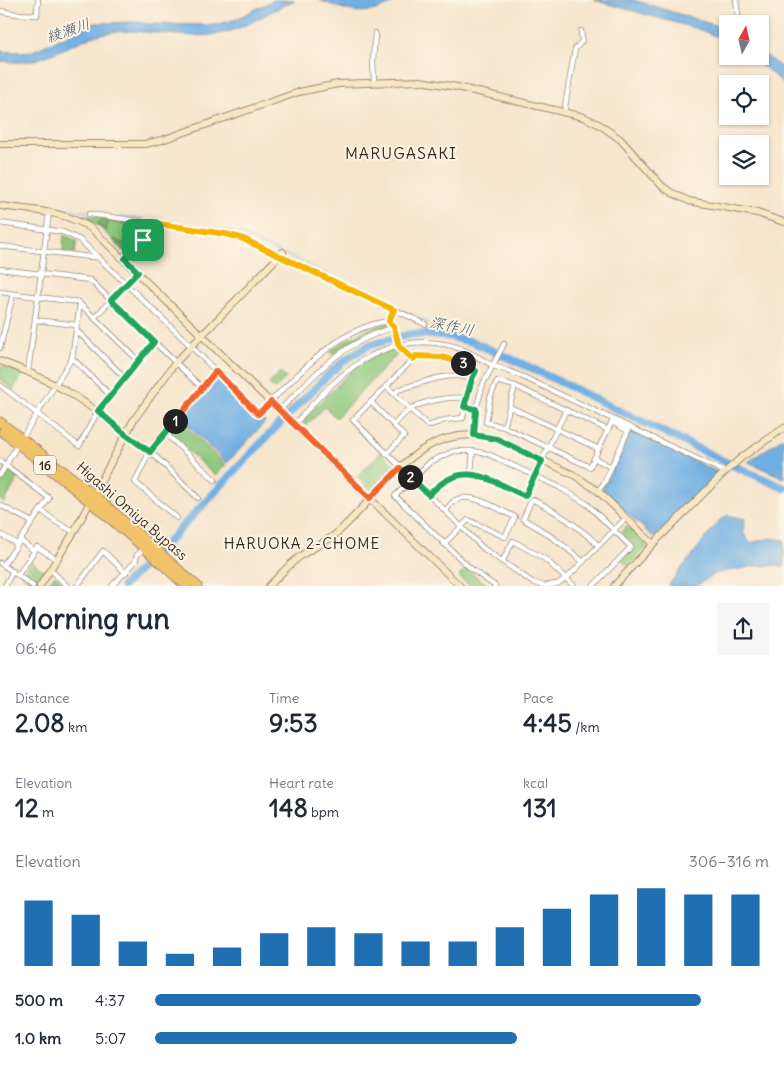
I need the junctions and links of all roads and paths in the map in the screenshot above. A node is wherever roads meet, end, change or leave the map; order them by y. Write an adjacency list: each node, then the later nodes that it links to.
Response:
1 (38, 0): 3 (street)
2 (736, 0): 4 (street)
3 (0, 11)
4 (738, 15)
5 (581, 31): 8 (street)
6 (375, 33): 7 (street)
7 (374, 82): 8 (street); 9 (street)
8 (564, 112): 14 (street)
9 (0, 144)
10 (0, 206): 11 (street)
11 (48, 212): 16 (street); 21 (street)
12 (89, 214): 13 (street)
13 (146, 222): 19 (street); 21 (street)
14 (784, 222)
15 (0, 223): 16 (street)
16 (46, 229): 18 (street); 20 (street)
17 (0, 246): 18 (street)
18 (44, 252): 20 (street); 24 (street)
19 (281, 254): 31 (street); 38 (street)
20 (99, 257): 25 (street)
21 (125, 259): 23 (street)
22 (0, 269): 24 (street)
23 (138, 272): 25 (street); 38 (street)
24 (41, 274): 28 (street); 29 (street)
25 (127, 283): 29 (street); 41 (street)
26 (0, 292): 27 (street)
27 (13, 294): 28 (street); 43 (street)
28 (38, 297): 30 (street); 33 (street)
29 (111, 300): 32 (street); 39 (street)
30 (80, 304): 32 (street); 37 (street)
31 (394, 310): 34 (street); 35 (street)
32 (95, 317): 47 (street)
33 (35, 320): 37 (street); 50 (street)
34 (389, 321): 36 (street); 64 (street)
35 (425, 324)
36 (394, 327): 42 (street); 72 (street)
37 (77, 328): 44 (street); 52 (street)
38 (202, 334): 41 (street); 64 (street)
39 (154, 342): 47 (street); 48 (street)
40 (504, 344): 49 (street)
41 (191, 346): 48 (street); 51 (street)
42 (399, 346): 45 (street); 49 (street); 75 (street)
43 (0, 348)
44 (72, 358): 54 (street); 61 (street)
45 (413, 359): 53 (street); 56 (street)
46 (0, 361): 50 (street)
47 (139, 361): 52 (street)
48 (175, 363): 58 (street); 82 (street)
49 (493, 365): 60 (street); 97 (street)
50 (28, 371): 54 (street)
51 (216, 371): 58 (street); 64 (street)
52 (125, 378): 61 (street)
53 (472, 379): 59 (street); 62 (street)
54 (56, 384): 71 (street); 73 (street)
55 (0, 385): 73 (street)
56 (386, 386): 59 (street); 65 (street)
57 (516, 386): 63 (street); 67 (street); 70 (street)
58 (202, 388): 83 (street)
59 (394, 394): 68 (street)
60 (480, 394): 63 (street); 69 (street)
61 (111, 396): 71 (street)
62 (466, 398): 66 (street); 68 (street)
63 (490, 398): 77 (street)
64 (271, 402): 72 (street)
65 (371, 402): 76 (street); 90 (street)
66 (464, 407): 68 (street); 69 (street)
67 (510, 407): 77 (street); 79 (street)
68 (410, 409): 76 (street)
69 (476, 409): 84 (street)
70 (566, 410): 79 (street); 81 (street)
71 (98, 411): 73 (street); 82 (street)
72 (281, 411): 75 (street)
73 (37, 413): 85 (street)
74 (0, 422): 85 (highway, Higashi Omiya Bypass / 16)
75 (294, 423): 107 (street)
76 (394, 425): 90 (street)
77 (504, 427): 86 (street)
78 (784, 428): 97 (street)
79 (557, 429): 86 (street); 87 (street)
80 (0, 430): 85 (highway, Higashi Omiya Bypass / 16)
81 (608, 430): 87 (street); 95 (street)
82 (125, 434): 89 (street); 105 (street)
83 (165, 434): 89 (street); 102 (street)
84 (474, 435): 93 (street); 96 (street)
85 (20, 441): 94 (street); 105 (highway, Higashi Omiya Bypass / 16)
86 (548, 447): 91 (street); 93 (street)
87 (599, 448): 91 (street)
88 (473, 451): 98 (street); 100 (street); 101 (street)
89 (150, 452): 106 (street); 111 (street)
90 (386, 454): 96 (street)
91 (594, 458): 95 (street)
92 (0, 461): 94 (street)
93 (542, 461): 100 (street); 103 (street)
94 (6, 464): 99 (street); 109 (street)
95 (612, 466): 103 (street)
96 (400, 468): 101 (street); 107 (street)
97 (725, 472): 120 (street)
98 (471, 474): 100 (street); 104 (street)
99 (0, 475)
100 (535, 475): 115 (street)
101 (412, 479): 104 (street); 119 (street)
102 (215, 480)
103 (598, 491): 112 (street)
104 (429, 495): 110 (street)
105 (92, 497): 116 (street); 122 (highway, Higashi Omiya Bypass / 16)
106 (198, 498)
107 (370, 498): 142 (street); 143 (street)
108 (0, 504): 113 (street)
109 (41, 510): 113 (street); 116 (street)
110 (446, 511): 114 (street); 114 (street)
111 (177, 518)
112 (626, 518): 115 (street); 120 (street)
113 (32, 522): 118 (street)
114 (462, 527): 119 (street); 127 (street)
115 (614, 529): 121 (street); 146 (street)
116 (74, 532): 125 (street)
117 (0, 534): 118 (street)
118 (18, 542): 123 (street); 128 (street)
119 (444, 544): 144 (street)
120 (653, 544): 147 (street)
121 (598, 546): 126 (street); 126 (street)
122 (148, 547): 124 (highway, Higashi Omiya Bypass / 16); 131 (street)
123 (34, 551): 125 (street); 132 (street)
124 (161, 557): 140 (highway, Higashi Omiya Bypass / 16); 141 (highway, Higashi Omiya Bypass / 16)
125 (58, 560): 129 (street)
126 (582, 561): 133 (street)
127 (502, 562): 133 (street); 133 (street)
128 (2, 564): 130 (street)
129 (51, 570): 136 (street); 137 (street)
130 (13, 571): 132 (street); 134 (street)
131 (126, 573): 138 (street); 139 (street)
132 (18, 575): 135 (street)
133 (566, 578): 145 (street)
134 (5, 586)
135 (33, 586)
136 (40, 586)
137 (67, 586)
138 (77, 586)
139 (112, 586)
140 (186, 586)
141 (197, 586)
142 (269, 586)
143 (460, 586)
144 (495, 586)
145 (574, 586)
146 (593, 586)
147 (614, 586)

